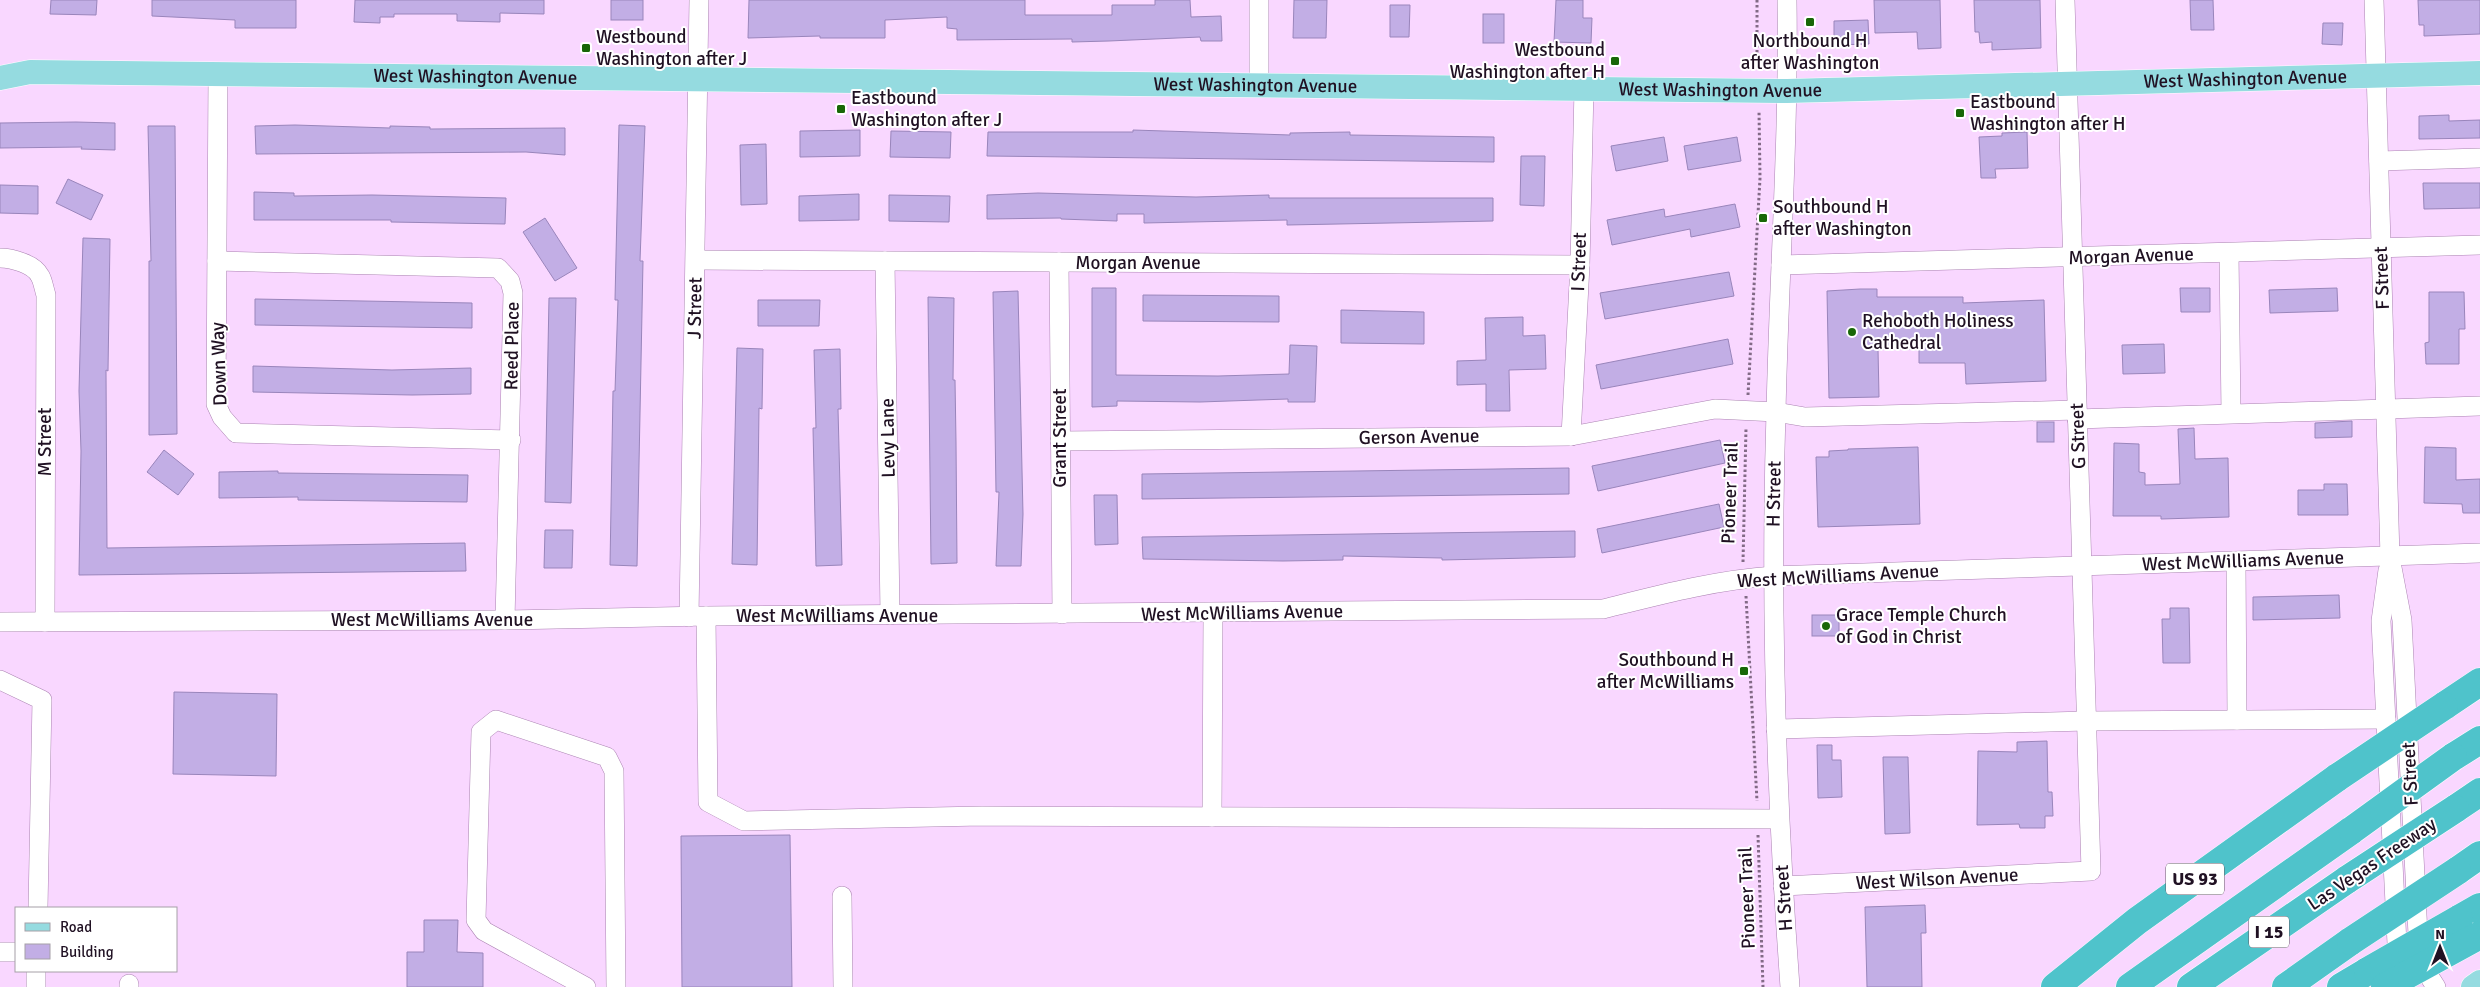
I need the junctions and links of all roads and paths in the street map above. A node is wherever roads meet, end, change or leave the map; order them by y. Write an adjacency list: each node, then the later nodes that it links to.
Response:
1 (700, 0): 13 (street, J Street)
2 (1259, 0): 15 (street)
3 (1757, 0): 17 (path, Pioneer Trail)
4 (1787, 0): 18 (street, H Street)
5 (2065, 0): 14 (street, G Street)
6 (2374, 0): 11 (street, F Street)
7 (0, 66): 8 (main road, West Washington Avenue)
8 (30, 72): 9 (main road, West Washington Avenue); 12 (main road, West Washington Avenue)
9 (218, 74): 13 (main road, West Washington Avenue); 27 (street, Down Way)
10 (2480, 74): 11 (main road, West Washington Avenue)
11 (2376, 77): 14 (main road, West Washington Avenue); 20 (street, F Street)
12 (0, 78)
13 (698, 78): 15 (main road, West Washington Avenue); 26 (street, J Street)
14 (2068, 84): 18 (main road, West Washington Avenue); 25 (street, G Street)
15 (1259, 85): 16 (main road, West Washington Avenue)
16 (1584, 88): 17 (main road, West Washington Avenue); 30 (street, I Street)
17 (1758, 90): 18 (main road, West Washington Avenue); 34 (path, Pioneer Trail)
18 (1788, 91): 31 (street, H Street)
19 (2480, 158): 20 (street)
20 (2378, 161): 22 (street, F Street)
21 (2480, 245): 22 (street, Morgan Avenue)
22 (2381, 248): 23 (street, Morgan Avenue); 33 (street, F Street)
23 (2229, 253): 25 (street, Morgan Avenue); 36 (street)
24 (0, 258): 53 (street, M Street)
25 (2073, 258): 31 (street, Morgan Avenue); 37 (street, G Street)
26 (696, 260): 28 (street, Morgan Avenue); 50 (street, J Street)
27 (217, 261): 39 (street, Down Way); 39 (street, Reed Place)
28 (885, 261): 29 (street, Morgan Avenue); 49 (street, Levy Lane)
29 (1059, 262): 30 (street, Morgan Avenue); 40 (street, Grant Street)
30 (1580, 265): 38 (street, I Street)
31 (1781, 265): 35 (street, H Street)
32 (2480, 406): 33 (street, Gerson Avenue)
33 (2386, 408): 36 (street, Gerson Avenue); 42 (street, F Street)
34 (1747, 411): 35 (street, Gerson Avenue); 38 (street, Gerson Avenue); 46 (path, Pioneer Trail)
35 (1776, 412): 37 (street, Gerson Avenue); 45 (street, H Street)
36 (2231, 413): 37 (street, Gerson Avenue)
37 (2077, 414): 44 (street, G Street)
38 (1571, 436): 40 (street, Gerson Avenue)
39 (511, 440): 51 (street, Reed Place)
40 (1060, 441): 48 (street, Grant Street)
41 (2480, 554): 42 (street, West McWilliams Avenue)
42 (2390, 556): 43 (street, West McWilliams Avenue); 56 (street, F Street); 77 (street, F Street)
43 (2236, 562): 44 (street, West McWilliams Avenue); 57 (street)
44 (2082, 567): 45 (street, West McWilliams Avenue); 58 (street, G Street)
45 (1773, 576): 46 (street, West McWilliams Avenue); 59 (street, H Street)
46 (1744, 578): 47 (street, West McWilliams Avenue); 64 (path, Pioneer Trail)
47 (1213, 613): 48 (street, West McWilliams Avenue); 62 (street)
48 (1062, 614): 49 (street, West McWilliams Avenue)
49 (890, 615): 50 (street, West McWilliams Avenue)
50 (697, 617): 51 (street, West McWilliams Avenue); 62 (street, J Street)
51 (505, 620): 53 (street, West McWilliams Avenue)
52 (0, 622): 53 (street, West McWilliams Avenue)
53 (45, 622)
54 (0, 680): 69 (street)
55 (2480, 682): 85 (highway, US 93, bridge)
56 (2386, 719): 57 (street); 90 (street, F Street)
57 (2237, 720): 58 (street)
58 (2086, 721): 59 (street); 66 (street, G Street)
59 (1776, 729): 63 (street, H Street)
60 (2480, 740): 86 (highway, bridge)
61 (2480, 792): 87 (highway, Las Vegas Freeway / I 15, bridge)
62 (1212, 817): 64 (street)
63 (1779, 819): 64 (street); 67 (street, H Street)
64 (1758, 820): 83 (path, Pioneer Trail)
65 (2480, 855): 88 (highway, bridge)
66 (2090, 871): 67 (street, West Wilson Avenue)
67 (1782, 886): 84 (street, H Street)
68 (842, 896): 82 (street)
69 (38, 907)
70 (2470, 913): 76 (highway, bridge)
71 (2480, 935): 76 (highway, bridge)
72 (2480, 943): 77 (main road)
73 (0, 952): 74 (street)
74 (15, 952)
75 (36, 972): 79 (street)
76 (2377, 979): 89 (highway)
77 (2426, 982)
78 (2480, 982): 91 (main road)
79 (36, 987)
80 (586, 987): 81 (street)
81 (616, 987)
82 (843, 987)
83 (1763, 987)
84 (1790, 987)
85 (2056, 987)
86 (2130, 987)
87 (2191, 987)
88 (2286, 987)
89 (2341, 987)
90 (2399, 987)
91 (2474, 987)

